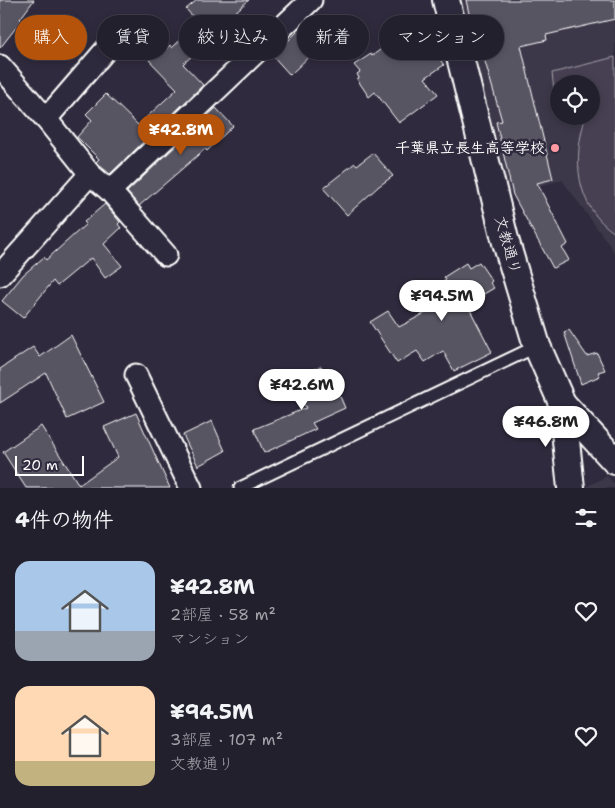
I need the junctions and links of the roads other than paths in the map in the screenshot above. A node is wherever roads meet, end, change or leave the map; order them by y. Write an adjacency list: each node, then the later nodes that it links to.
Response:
1 (311, 0): 7 (street)
2 (446, 0): 10 (street, 文教通り)
3 (98, 60): 5 (street)
4 (0, 66): 5 (street)
5 (46, 119): 6 (street)
6 (90, 174): 7 (street); 9 (street)
7 (110, 191): 8 (street)
8 (166, 255)
9 (0, 275)
10 (537, 346): 12 (street, 文教通り); 14 (lane)
11 (136, 375): 15 (street)
12 (562, 403): 13 (street); 16 (street, 文教通り)
13 (615, 461)
14 (245, 487)
15 (191, 488)
16 (571, 488)

